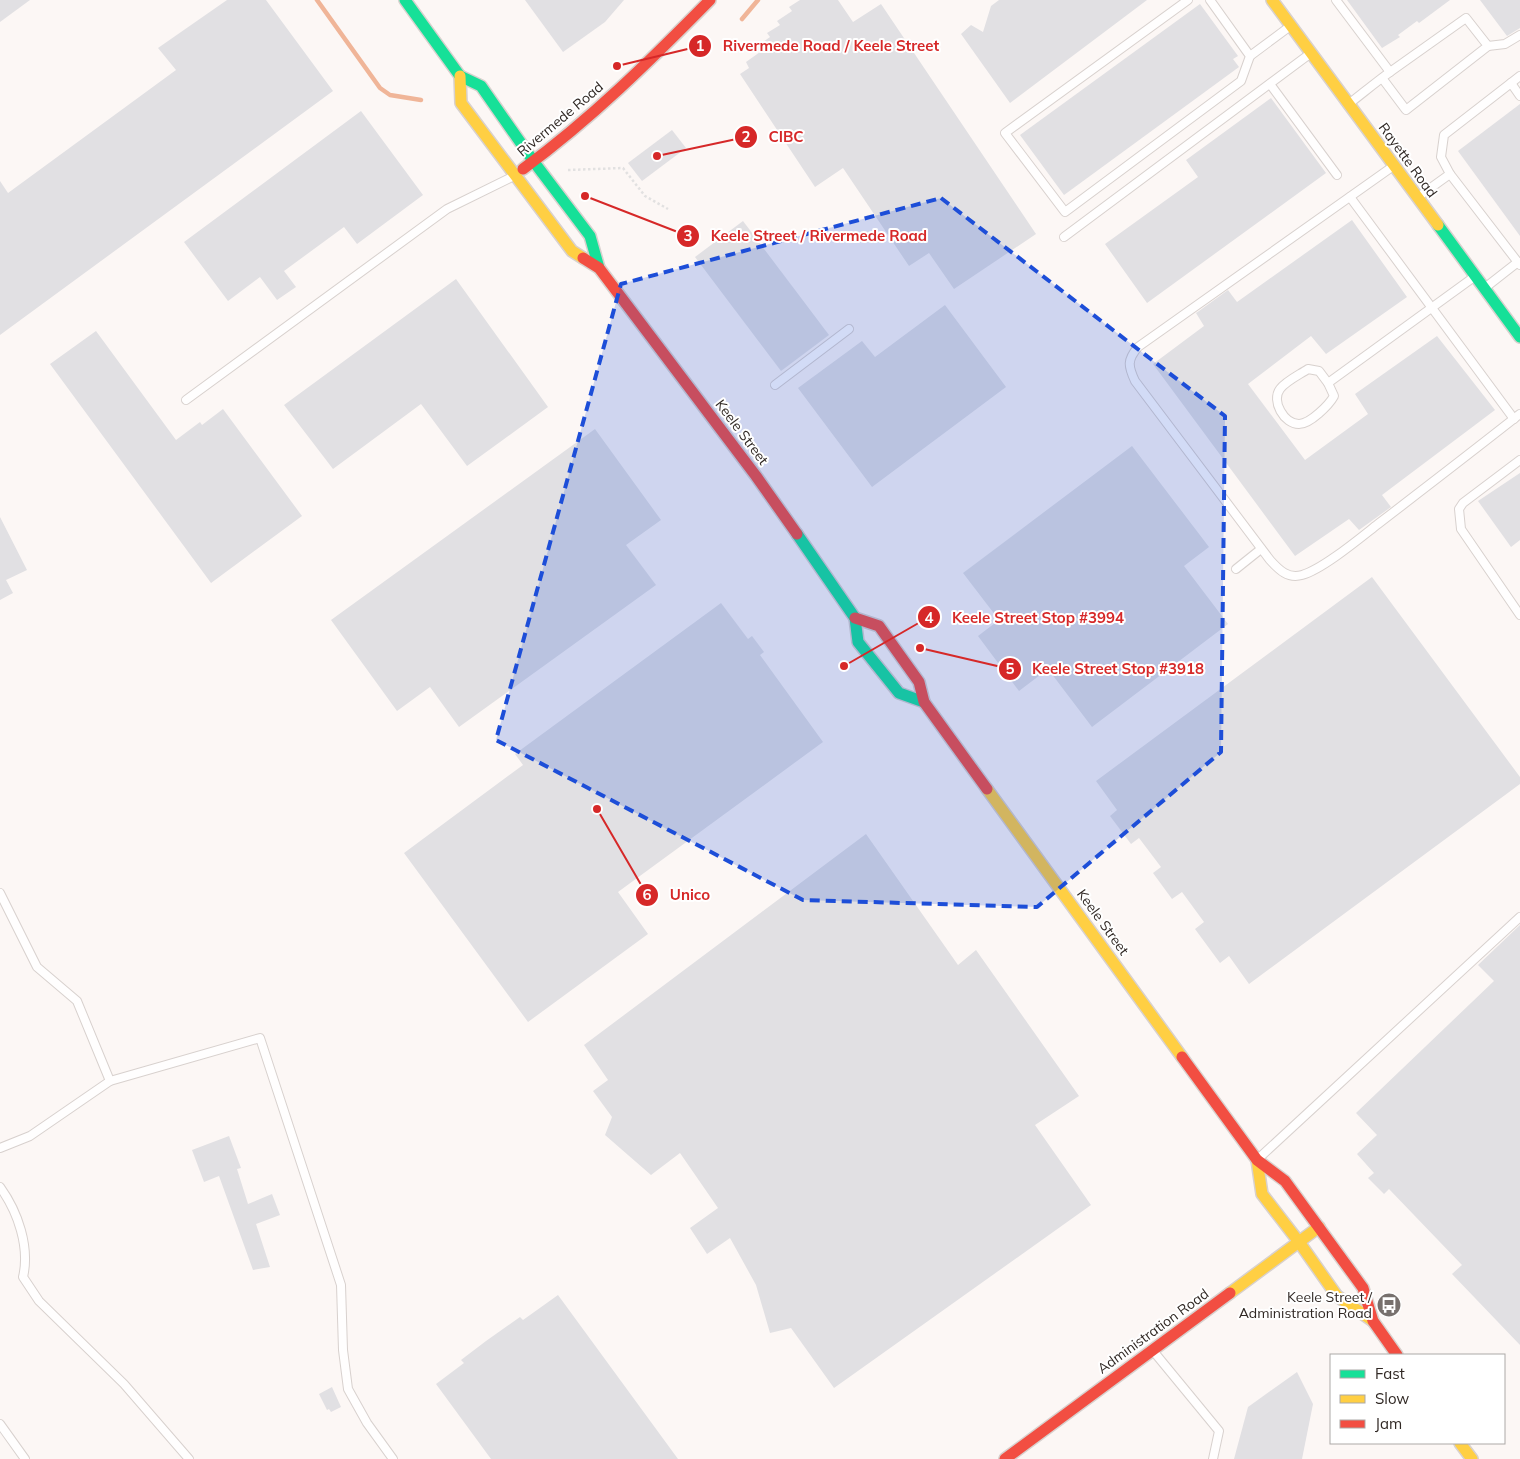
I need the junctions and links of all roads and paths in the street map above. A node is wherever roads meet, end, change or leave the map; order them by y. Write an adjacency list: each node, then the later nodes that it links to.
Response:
1 (405, 0): 13 (main road, Keele Street)
2 (710, 0): 20 (main road, Rivermede Road)
3 (1188, 0): 11 (lane)
4 (1210, 0): 11 (lane)
5 (1336, 0): 12 (lane)
6 (1277, 3): 7 (main road, Rayette Road)
7 (1291, 26): 10 (main road, Rayette Road); 11 (lane)
8 (1520, 35): 9 (lane)
9 (1488, 46): 12 (lane); 15 (lane)
10 (1311, 53): 17 (lane); 19 (main road, Rayette Road)
11 (1250, 56)
12 (1390, 72): 15 (lane)
13 (460, 76): 20 (main road, Keele Street); 25 (main road, Keele Street)
14 (1520, 76): 16 (lane)
15 (1382, 78): 19 (lane)
16 (1511, 83): 18 (lane); 23 (lane)
17 (1270, 84): 24 (lane); 29 (lane)
18 (1520, 96)
19 (1349, 104): 21 (main road, Rayette Road)
20 (534, 162): 25 (main road, Rivermede Road); 31 (main road, Keele Street)
21 (1394, 166): 26 (lane); 27 (main road, Rayette Road)
22 (568, 170): 28 (path)
23 (1450, 174): 27 (lane); 30 (lane)
24 (1337, 175)
25 (514, 176): 31 (main road, Keele Street); 39 (lane)
26 (1350, 197): 34 (lane); 42 (lane)
27 (1417, 198): 32 (main road, Rayette Road)
28 (668, 209)
29 (1064, 237)
30 (1519, 264): 33 (lane)
31 (599, 268): 45 (main road, Keele Street)
32 (1475, 276): 33 (main road, Rayette Road); 34 (lane)
33 (1484, 289): 36 (main road, Rayette Road)
34 (1433, 307): 37 (lane); 40 (lane)
35 (848, 329): 38 (lane)
36 (1520, 337)
37 (1328, 383): 37 (lane)
38 (775, 385)
39 (186, 400)
40 (1517, 417): 42 (lane)
41 (1520, 460): 44 (lane)
42 (1261, 549): 43 (lane)
43 (1236, 569)
44 (1520, 615)
45 (855, 618): 46 (main road, Keele Street); 46 (main road, Keele Street)
46 (924, 702): 51 (main road, Keele Street)
47 (0, 893): 49 (lane)
48 (1520, 917): 51 (lane)
49 (110, 1081): 50 (lane); 63 (lane)
50 (0, 1148)
51 (1257, 1160): 53 (main road, Keele Street); 54 (main road, Keele Street)
52 (0, 1187): 62 (lane)
53 (1319, 1227): 54 (main road, Administration Road); 55 (main road, Keele Street)
54 (1299, 1242): 55 (main road, Keele Street); 56 (main road, Administration Road)
55 (1373, 1321): 57 (main road, Keele Street)
56 (1153, 1350): 60 (main road, Administration Road); 64 (lane)
57 (1396, 1354)
58 (0, 1424): 61 (lane)
59 (1461, 1444): 65 (main road)
60 (1010, 1458)
61 (25, 1459)
62 (189, 1459)
63 (393, 1459)
64 (1213, 1459)
65 (1472, 1459)

